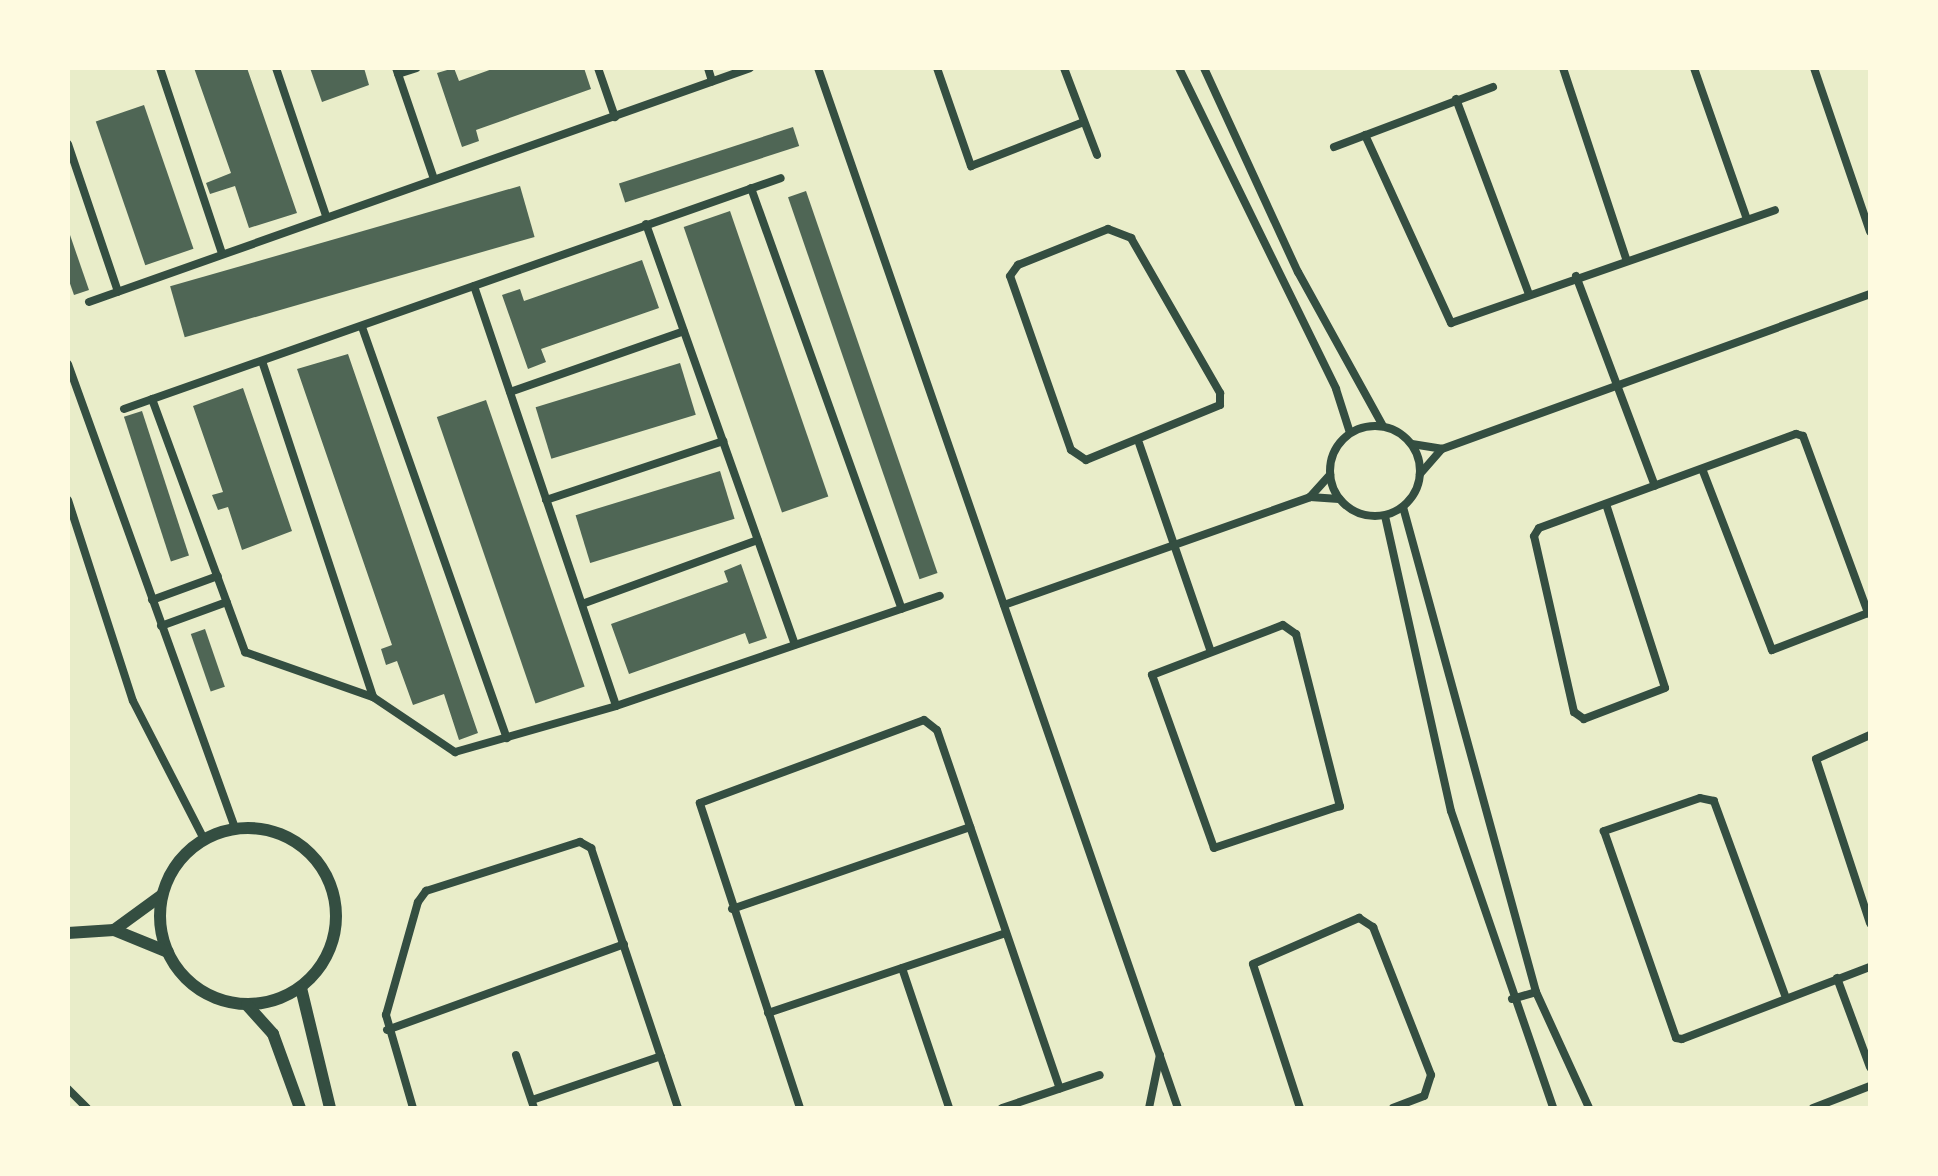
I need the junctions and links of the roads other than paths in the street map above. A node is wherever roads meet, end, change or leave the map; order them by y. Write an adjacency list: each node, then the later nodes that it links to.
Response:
1 (160, 68): 33 (street)
2 (276, 68): 29 (street)
3 (416, 68): 15 (street)
4 (598, 68): 19 (street)
5 (708, 68): 16 (street)
6 (750, 68): 16 (street)
7 (818, 68): 74 (street)
8 (937, 68): 20 (street)
9 (1064, 68): 20 (street)
10 (1179, 68): 51 (street)
11 (1204, 68): 50 (street)
12 (1563, 68): 34 (street)
13 (1694, 68): 30 (street)
14 (1814, 68): 32 (street)
15 (397, 71): 26 (street)
16 (712, 81): 19 (street)
17 (1493, 87): 18 (street)
18 (1456, 99): 21 (street); 38 (street)
19 (615, 117): 26 (street)
20 (1084, 122): 24 (street)
21 (1365, 135): 23 (street); 38 (street)
22 (68, 144): 37 (street)
23 (1334, 147)
24 (1097, 155)
25 (781, 178): 27 (street)
26 (434, 179): 29 (street)
27 (751, 188): 31 (street); 75 (street)
28 (1775, 210): 30 (street)
29 (326, 216): 33 (street)
30 (1747, 219): 34 (street)
31 (646, 224): 36 (street); 42 (street)
32 (1870, 232)
33 (222, 253): 37 (street)
34 (1626, 259): 35 (street)
35 (1576, 276): 38 (street); 46 (street)
36 (474, 286): 41 (street); 47 (street)
37 (118, 292): 40 (street)
38 (1529, 294)
39 (1870, 294): 46 (street)
40 (89, 302)
41 (362, 327): 43 (street); 82 (street)
42 (684, 331): 47 (street); 52 (street)
43 (262, 361): 48 (street); 79 (street)
44 (68, 364): 45 (street)
45 (71, 378): 71 (street)
46 (1622, 384): 55 (street); 59 (street)
47 (510, 392): 63 (street)
48 (152, 399): 49 (street); 69 (street)
49 (124, 409)
50 (1383, 426): 51 (street); 54 (street)
51 (1350, 433): 58 (street)
52 (723, 441): 63 (street); 67 (street)
53 (1139, 443): 53 (street); 68 (street)
54 (1412, 444): 55 (street); 57 (street)
55 (1442, 449): 57 (street)
56 (1702, 469): 56 (street); 59 (street)
57 (1420, 474): 65 (street)
58 (1330, 475): 60 (street); 61 (street)
59 (1655, 486): 64 (street)
60 (1310, 497): 61 (street); 68 (street)
61 (1339, 499): 66 (street)
62 (68, 500): 85 (street)
63 (546, 500): 73 (street)
64 (1606, 504): 64 (street)
65 (1403, 507): 66 (street); 98 (street)
66 (1385, 516): 100 (street)
67 (758, 540): 73 (street); 77 (street)
68 (1173, 545): 74 (street); 78 (street)
69 (218, 576): 71 (street); 72 (street)
70 (940, 596): 75 (street)
71 (152, 600): 76 (street)
72 (227, 602): 76 (street); 79 (street)
73 (582, 604): 80 (street)
74 (1004, 605): 104 (street)
75 (902, 609): 77 (street)
76 (161, 626): 84 (street)
77 (795, 644): 80 (street)
78 (1210, 649): 78 (street)
79 (373, 697): 82 (street)
80 (616, 706): 82 (street)
81 (1870, 735): 88 (street)
82 (507, 738)
83 (970, 827): 87 (street); 87 (street); 91 (street)
84 (235, 828): 85 (street); 97 (street)
85 (204, 839): 86 (street)
86 (163, 895): 89 (street); 93 (street)
87 (732, 909): 102 (street)
88 (1870, 923)
89 (114, 930): 90 (street); 93 (street)
90 (68, 933)
91 (1006, 933): 95 (street); 111 (street)
92 (624, 944): 103 (street); 103 (street); 106 (street)
93 (168, 952): 101 (street)
94 (1870, 967): 96 (street)
95 (902, 968): 102 (street); 119 (street)
96 (1837, 978): 99 (street); 107 (street)
97 (301, 988): 101 (street); 115 (street)
98 (1536, 992): 100 (street); 126 (street)
99 (1786, 998): 99 (street)
100 (1512, 999): 125 (street)
101 (247, 1005): 114 (street)
102 (768, 1013): 118 (street)
103 (387, 1030): 116 (street)
104 (1161, 1054): 121 (street); 122 (street)
105 (516, 1055): 112 (street)
106 (661, 1056): 112 (street); 117 (street)
107 (1870, 1067)
108 (1100, 1075): 111 (street)
109 (1870, 1086): 127 (street)
110 (68, 1089): 113 (street)
111 (1060, 1089): 120 (street)
112 (533, 1104)
113 (87, 1108)
114 (300, 1108)
115 (330, 1108)
116 (413, 1108)
117 (678, 1108)
118 (800, 1108)
119 (949, 1108)
120 (1002, 1108)
121 (1149, 1108)
122 (1178, 1108)
123 (1300, 1108): 124 (street)
124 (1393, 1108)
125 (1553, 1108)
126 (1589, 1108)
127 (1813, 1108)

